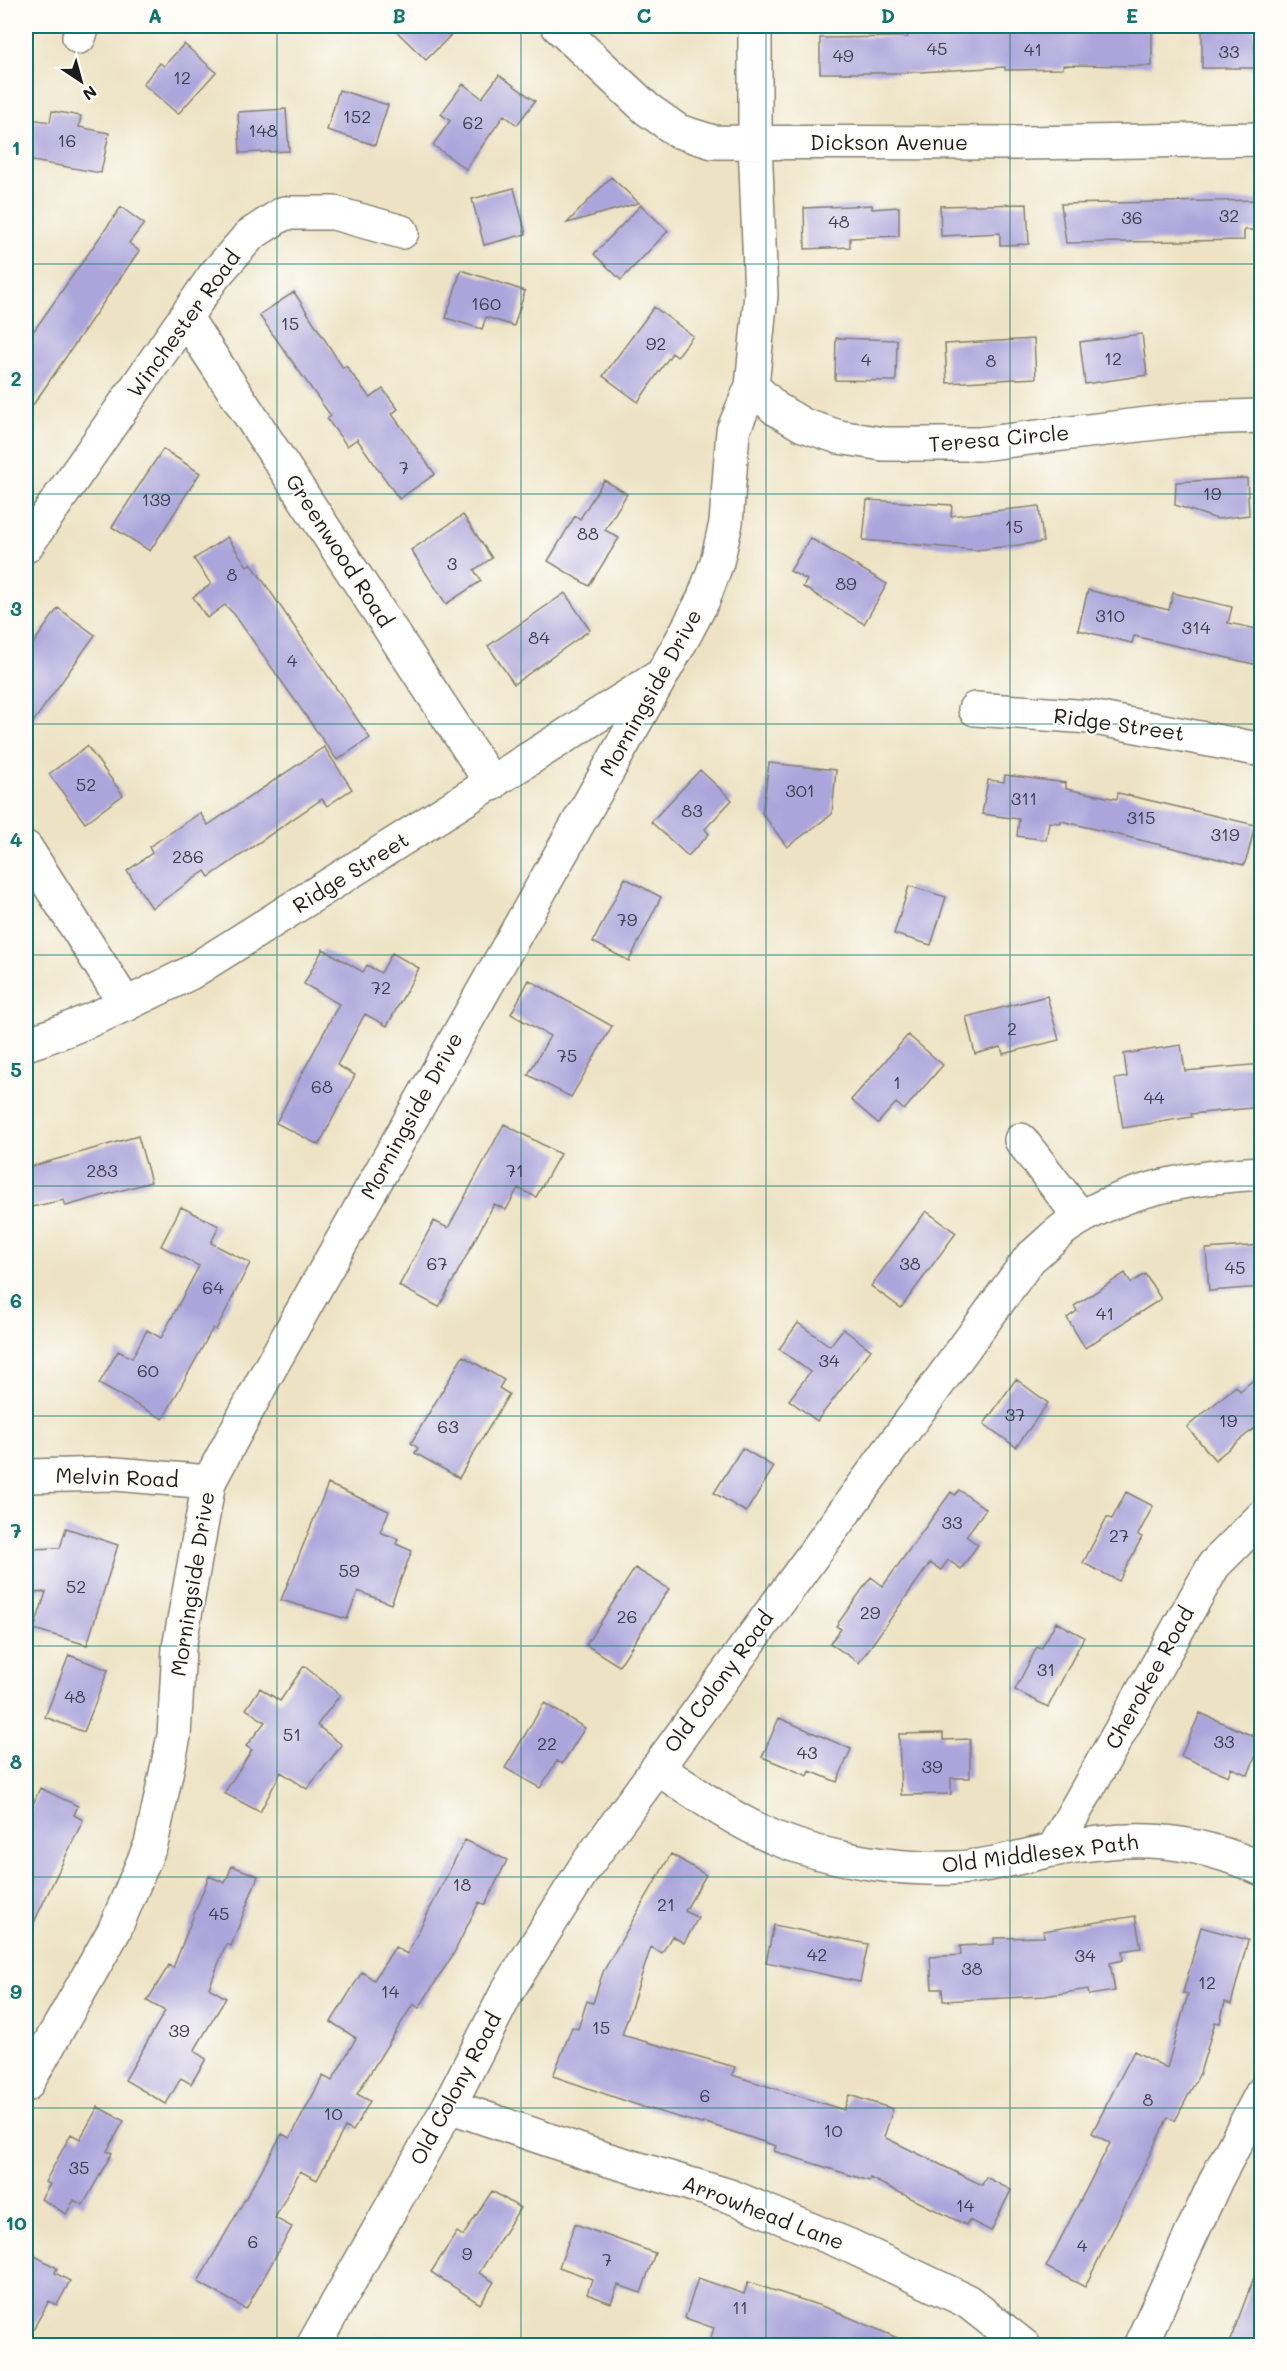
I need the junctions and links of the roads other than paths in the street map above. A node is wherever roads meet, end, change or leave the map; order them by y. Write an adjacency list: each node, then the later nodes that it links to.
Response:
1 (558, 26): 4 (street, Dickson Avenue)
2 (755, 26): 4 (street, Morningside Drive)
3 (1262, 139): 4 (street, Dickson Avenue)
4 (755, 142): 7 (street, Morningside Drive)
5 (402, 232): 6 (street, Winchester Road)
6 (186, 318): 9 (street, Winchester Road); 13 (street, Greenwood Road)
7 (752, 386): 8 (street, Teresa Circle); 10 (street, Morningside Drive)
8 (1262, 416)
9 (26, 546)
10 (662, 675): 13 (street, Ridge Street); 21 (street, Morningside Drive)
11 (975, 709): 12 (street, Ridge Street)
12 (1262, 750)
13 (492, 784): 15 (street, Ridge Street)
14 (26, 848): 15 (street)
15 (126, 1005): 16 (street, Ridge Street)
16 (26, 1044)
17 (1021, 1140): 19 (street)
18 (1262, 1173): 19 (street, Old Colony Road)
19 (1081, 1218): 23 (street, Old Colony Road)
20 (26, 1476): 21 (street, Melvin Road)
21 (209, 1482): 26 (street, Morningside Drive)
22 (1262, 1517): 24 (street, Cherokee Road)
23 (657, 1768): 24 (street, Old Middlesex Path); 28 (street, Old Colony Road)
24 (1053, 1850): 25 (street, Old Middlesex Path)
25 (1262, 1869)
26 (26, 2085)
27 (1262, 2093): 31 (street)
28 (449, 2106): 29 (street, Old Colony Road); 30 (street, Arrowhead Lane)
29 (313, 2346)
30 (1024, 2346)
31 (1140, 2346)

